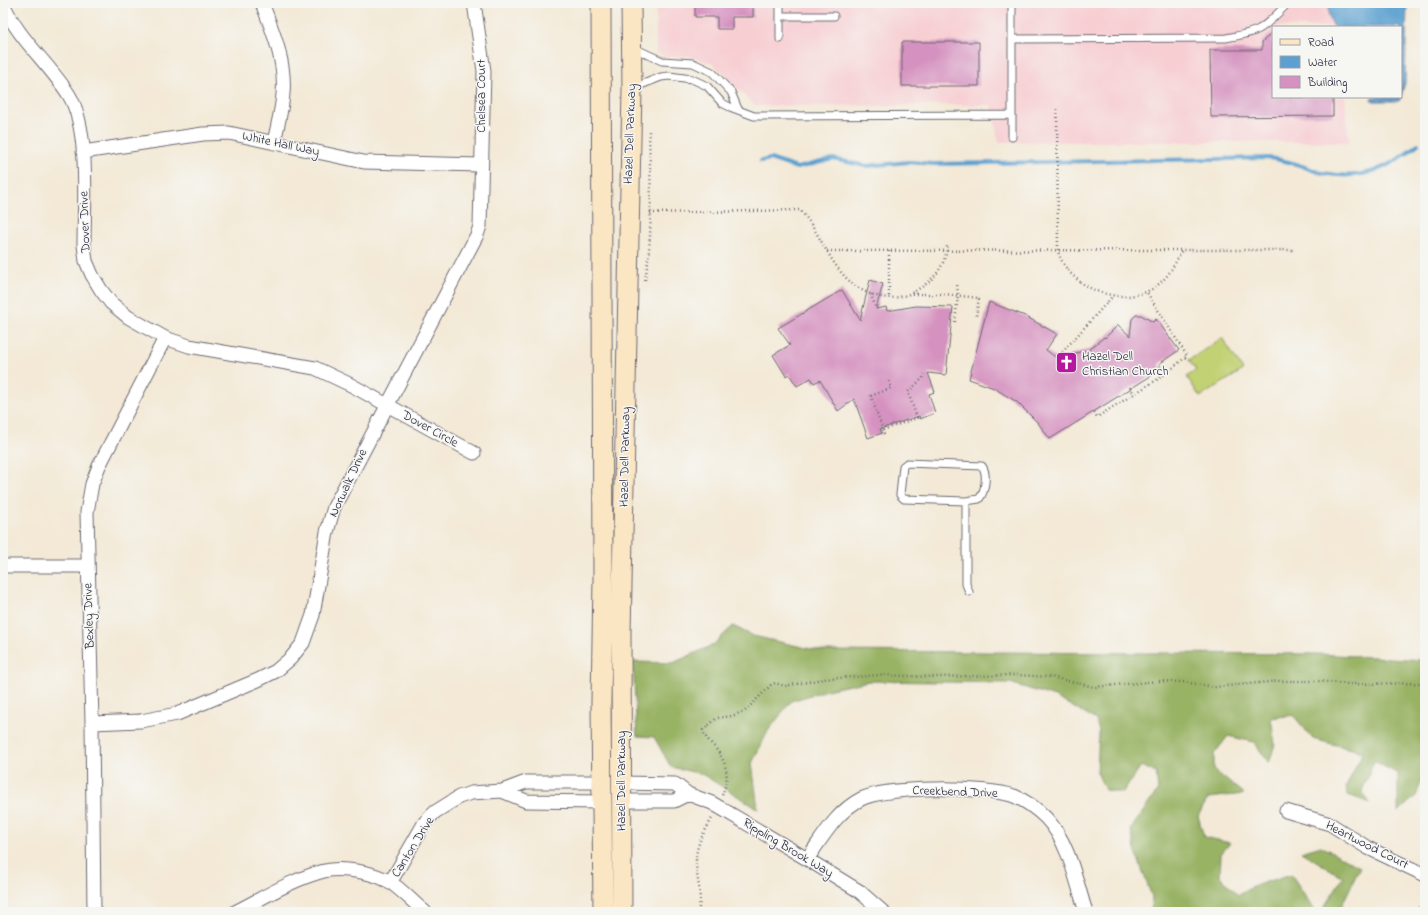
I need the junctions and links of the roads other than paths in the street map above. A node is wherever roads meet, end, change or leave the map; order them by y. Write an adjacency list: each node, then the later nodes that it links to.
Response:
1 (3, 3): 19 (street, Dover Drive)
2 (262, 3): 18 (street)
3 (474, 3): 20 (street, Chelsea Court)
4 (601, 3): 30 (main road, Hazel Dell Parkway)
5 (631, 3): 13 (main road, Hazel Dell Parkway)
6 (780, 3): 9 (lane)
7 (1012, 3): 12 (lane)
8 (1285, 3): 12 (lane)
9 (780, 16): 10 (lane); 11 (lane)
10 (834, 16)
11 (780, 39)
12 (1013, 39): 16 (lane)
13 (632, 47): 14 (main road, Hazel Dell Parkway); 15 (lane)
14 (632, 88): 15 (lane); 30 (main road, Hazel Dell Parkway)
15 (738, 109): 16 (lane)
16 (1012, 115): 17 (lane)
17 (1012, 137)
18 (274, 143): 19 (street, White Hall Way); 20 (street, White Hall Way)
19 (84, 152): 21 (street, Dover Drive)
20 (480, 165): 22 (street, Norwalk Drive)
21 (165, 338): 22 (street, Dover Drive); 26 (street, Bexley Drive)
22 (387, 405): 23 (street, Dover Circle); 28 (street, Norwalk Drive)
23 (474, 453)
24 (966, 501): 24 (lane); 27 (lane)
25 (3, 566): 26 (street)
26 (88, 566): 28 (street, Bexley Drive)
27 (969, 592)
28 (92, 723): 36 (street, Bexley Drive)
29 (502, 791): 30 (street, Canton Drive); 30 (street, Canton Drive); 35 (street, Canton Drive)
30 (612, 792): 31 (street); 31 (street, Rippling Brook Way); 39 (main road, Hazel Dell Parkway); 40 (main road, Hazel Dell Parkway)
31 (688, 794): 33 (street, Rippling Brook Way)
32 (1286, 811): 34 (street, Heartwood Court)
33 (807, 859): 41 (street, Rippling Brook Way); 42 (street, Creekbend Drive)
34 (1425, 875)
35 (390, 883): 37 (street); 38 (street)
36 (94, 912)
37 (235, 912)
38 (425, 912)
39 (603, 912)
40 (622, 912)
41 (883, 912)
42 (1086, 912)

